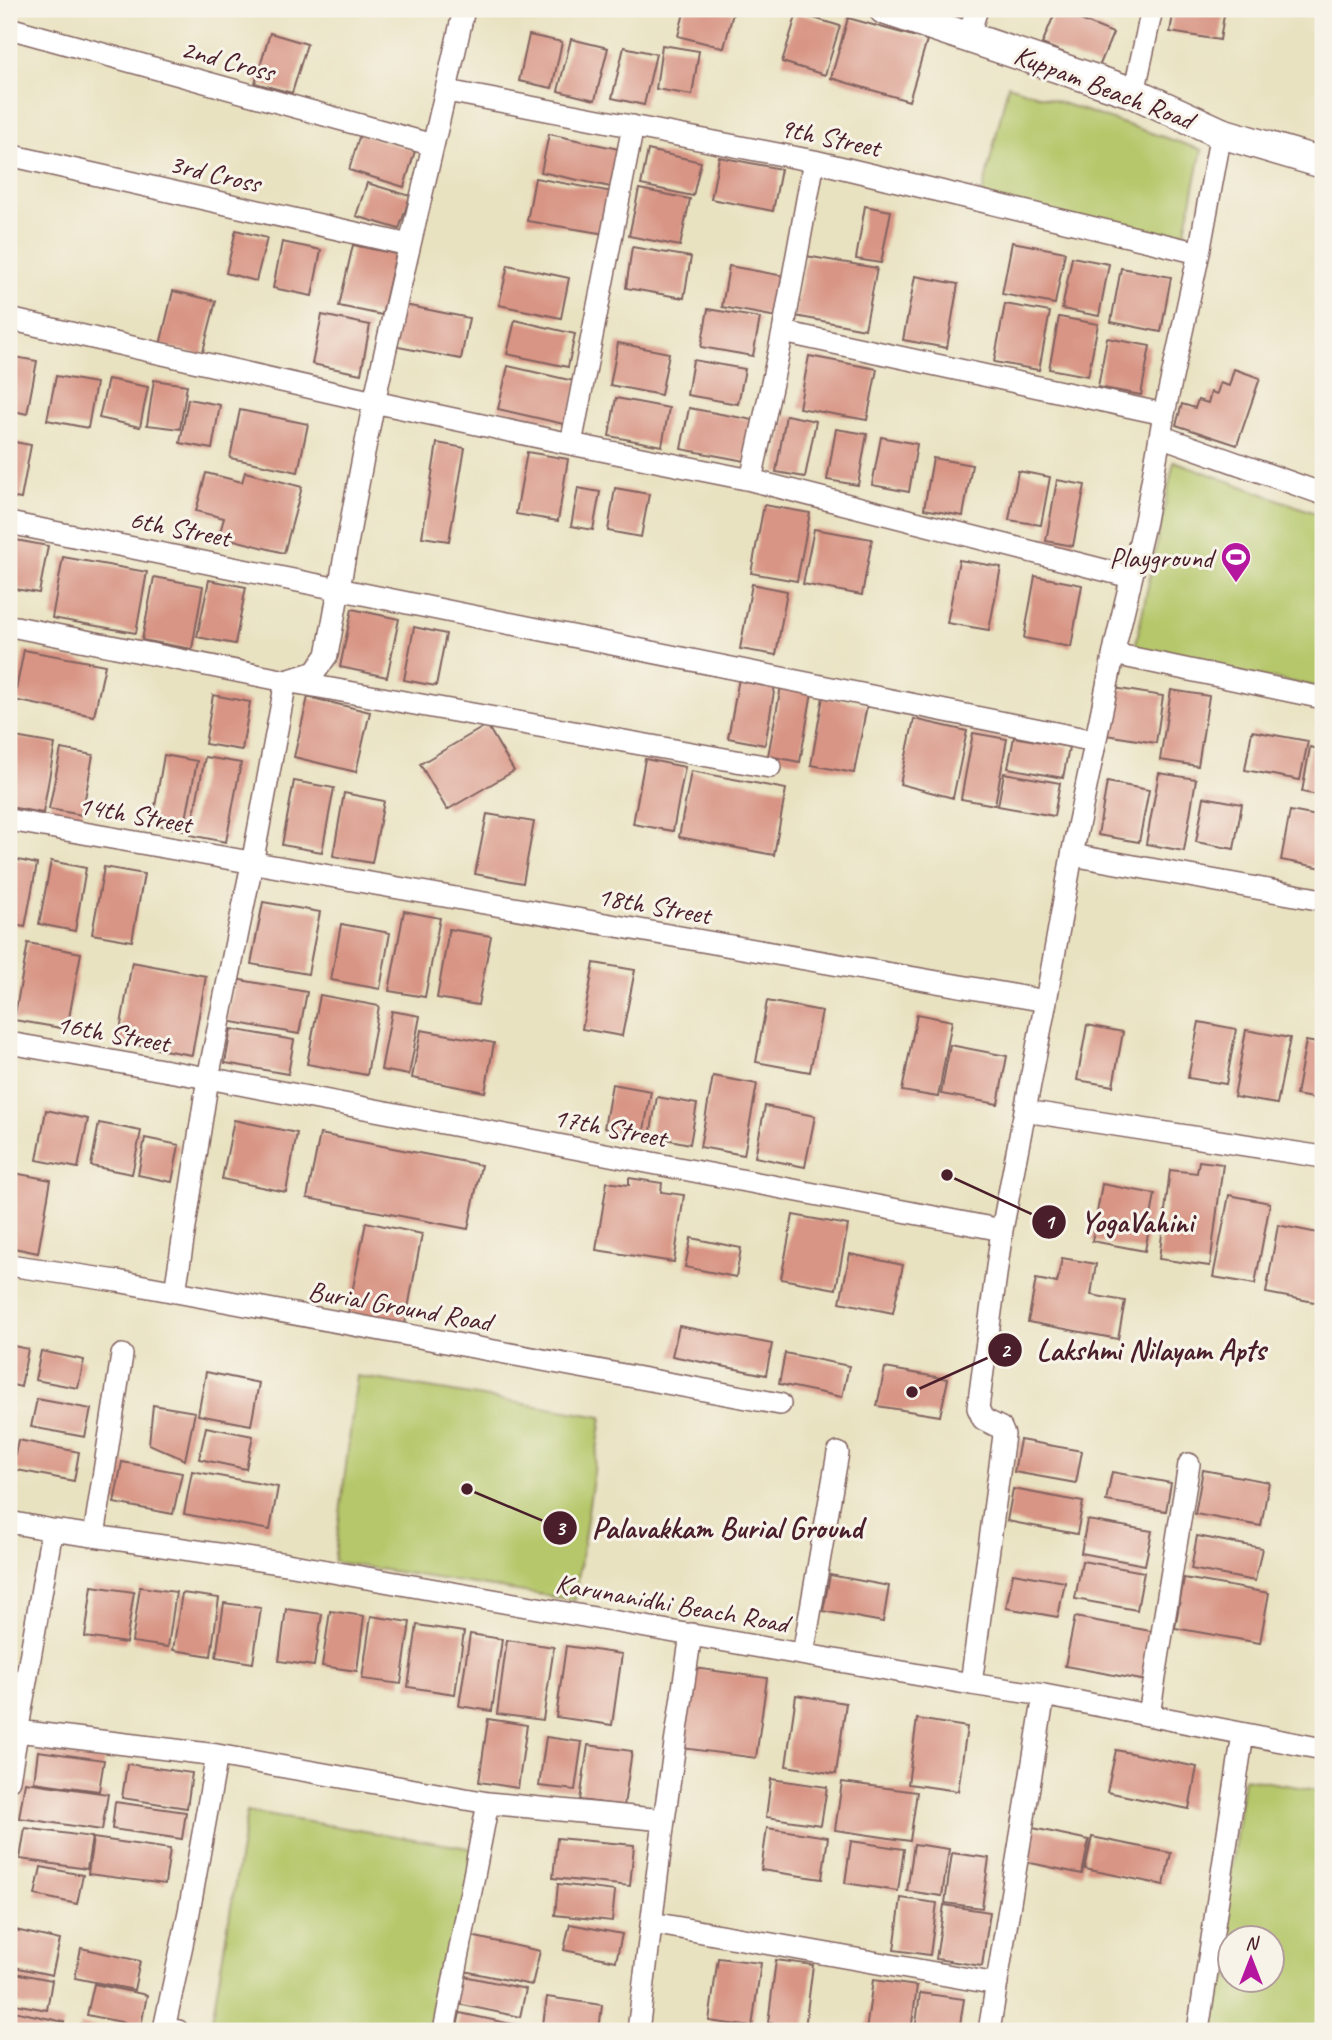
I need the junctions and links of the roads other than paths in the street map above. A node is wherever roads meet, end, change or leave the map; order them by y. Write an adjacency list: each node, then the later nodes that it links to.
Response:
1 (463, 9): 7 (street)
2 (884, 9): 6 (street, Kuppam Beach Road)
3 (976, 9): 6 (street)
4 (1152, 9): 8 (street)
5 (9, 28): 11 (street, 2nd Cross)
6 (968, 37): 8 (street, Kuppam Beach Road)
7 (447, 91): 9 (street, 9th Street); 11 (street)
8 (1134, 93): 10 (street, Kuppam Beach Road)
9 (633, 126): 13 (street, 9th Street); 22 (street)
10 (1221, 133): 14 (street, Kuppam Beach Road); 16 (street)
11 (433, 145): 15 (street)
12 (9, 155): 15 (street, 3rd Cross)
13 (814, 161): 16 (street, 9th Street); 18 (street)
14 (1323, 163)
15 (409, 245): 19 (street)
16 (1199, 253): 20 (street)
17 (9, 319): 19 (street)
18 (783, 332): 20 (street); 23 (street)
19 (374, 402): 22 (street); 27 (street)
20 (1164, 414): 21 (street)
21 (1160, 436): 24 (street); 26 (street)
22 (571, 444): 23 (street)
23 (751, 480): 26 (street)
24 (1323, 494)
25 (9, 523): 27 (street, 6th Street)
26 (1131, 577): 29 (street)
27 (340, 589): 30 (street); 32 (street, 6th Street)
28 (16, 626): 30 (street)
29 (1114, 654): 31 (street); 32 (street)
30 (286, 681): 33 (street); 36 (street)
31 (1323, 698)
32 (1095, 741): 35 (street)
33 (769, 767)
34 (9, 820): 36 (street, 14th Street)
35 (1072, 855): 37 (street); 38 (street)
36 (252, 863): 38 (street, 18th Street); 40 (street)
37 (1323, 900)
38 (1046, 1001): 41 (street)
39 (9, 1043): 40 (street, 16th Street)
40 (208, 1078): 43 (street, 17th Street); 45 (street)
41 (1025, 1111): 42 (street); 43 (street)
42 (1323, 1157)
43 (1002, 1230): 55 (street)
44 (9, 1265): 45 (street, Burial Ground Road)
45 (175, 1292): 47 (street, Burial Ground Road)
46 (122, 1355): 52 (street)
47 (780, 1404)
48 (838, 1453): 54 (street)
49 (1189, 1464): 57 (street)
50 (9, 1522): 51 (street, Karunanidhi Beach Road)
51 (52, 1530): 52 (street, Karunanidhi Beach Road); 58 (street)
52 (94, 1536): 53 (street, Karunanidhi Beach Road)
53 (691, 1634): 54 (street, Karunanidhi Beach Road); 64 (street)
54 (803, 1654): 55 (street, Karunanidhi Beach Road)
55 (971, 1684): 56 (street, Karunanidhi Beach Road)
56 (1044, 1695): 57 (street, Karunanidhi Beach Road); 66 (street)
57 (1149, 1714): 59 (street, Karunanidhi Beach Road)
58 (17, 1731): 61 (street); 62 (street)
59 (1243, 1734): 60 (street, Karunanidhi Beach Road); 71 (street)
60 (1323, 1749)
61 (217, 1755): 63 (street); 67 (street)
62 (9, 1780)
63 (488, 1803): 64 (street); 68 (street)
64 (664, 1820): 65 (street)
65 (652, 1923): 66 (street); 69 (street)
66 (997, 1984): 70 (street)
67 (168, 2030)
68 (444, 2031)
69 (638, 2031)
70 (989, 2031)
71 (1198, 2031)

